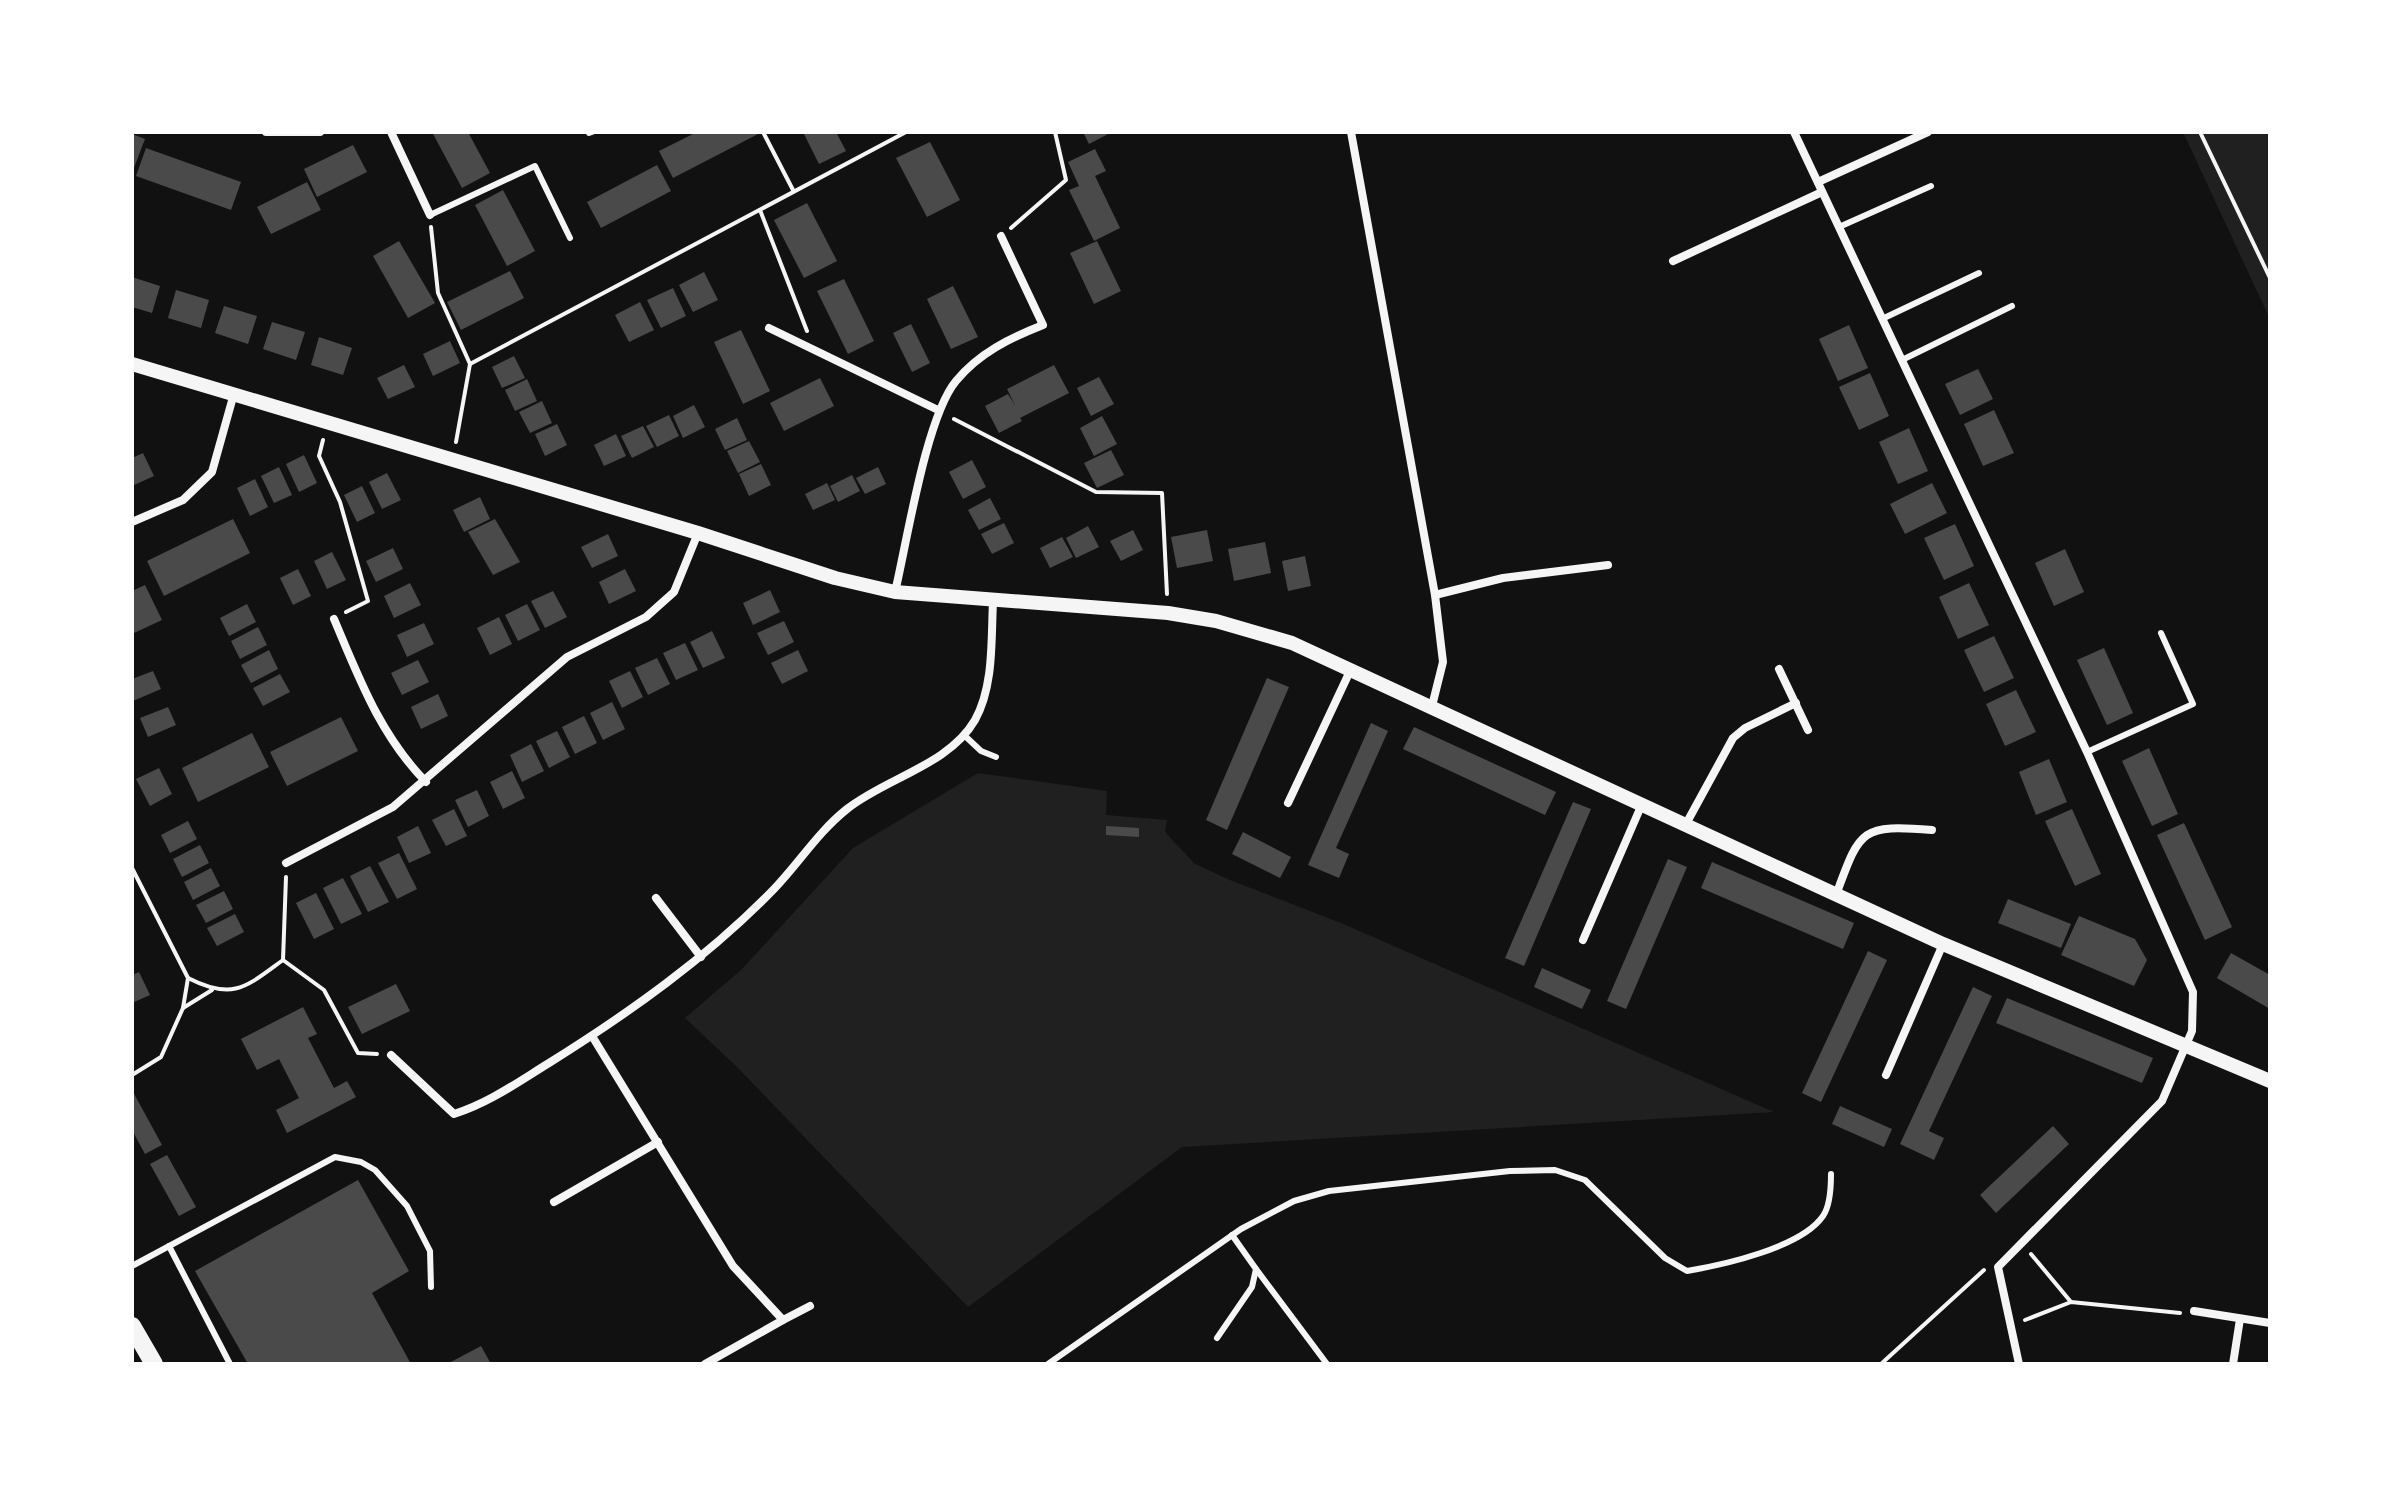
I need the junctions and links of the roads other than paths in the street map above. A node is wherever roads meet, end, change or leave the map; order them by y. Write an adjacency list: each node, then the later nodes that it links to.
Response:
1 (266, 132): 2 (street)
2 (320, 132)
3 (391, 132): 10 (street)
4 (1351, 132): 27 (street)
5 (1794, 132): 7 (street)
6 (1928, 132): 7 (street)
7 (1818, 182): 9 (street)
8 (1931, 186): 11 (lane)
9 (1822, 192): 11 (street); 14 (street)
10 (430, 215): 13 (lane)
11 (1839, 227): 17 (street)
12 (1001, 236): 22 (street)
13 (570, 238)
14 (1673, 261)
15 (1979, 273): 17 (lane)
16 (2012, 306): 19 (lane)
17 (1882, 319): 19 (street)
18 (769, 328): 22 (street)
19 (1902, 360): 37 (street)
20 (132, 364): 21 (street)
21 (233, 397): 23 (street); 24 (street)
22 (938, 410): 26 (street)
23 (132, 522)
24 (698, 533): 26 (street); 39 (street)
25 (1608, 565): 27 (street)
26 (895, 592): 28 (street)
27 (1435, 595): 34 (street)
28 (993, 602): 31 (street); 36 (street)
29 (334, 619): 39 (street)
30 (2161, 633): 37 (lane)
31 (1351, 669): 34 (street); 40 (street)
32 (1779, 669): 33 (street)
33 (1796, 703): 35 (street); 42 (street)
34 (1432, 706): 41 (street)
35 (1808, 730)
36 (964, 735): 38 (lane); 49 (street)
37 (2087, 752): 51 (street)
38 (996, 757)
39 (426, 782): 44 (street)
40 (1288, 803)
41 (1643, 804): 42 (street); 47 (street)
42 (1686, 824): 45 (street)
43 (1932, 830): 45 (street)
44 (286, 863)
45 (1836, 895): 48 (street)
46 (656, 898): 49 (street)
47 (1583, 940)
48 (1943, 944): 51 (street); 53 (street)
49 (701, 957): 50 (street)
50 (592, 1036): 52 (street); 55 (street)
51 (2186, 1045): 54 (street); 75 (street)
52 (391, 1055)
53 (1886, 1075)
54 (2270, 1081)
55 (658, 1142): 57 (street); 66 (street)
56 (1831, 1174): 58 (lane)
57 (554, 1202)
58 (1232, 1235): 61 (lane); 73 (lane)
59 (169, 1246): 60 (lane); 62 (lane); 71 (lane)
60 (132, 1266)
61 (1256, 1269): 69 (lane); 74 (lane)
62 (431, 1287)
63 (810, 1306): 66 (street)
64 (2194, 1311): 65 (street)
65 (2240, 1319): 67 (street); 76 (street)
66 (783, 1320): 72 (street)
67 (2270, 1323)
68 (132, 1326): 70 (main road)
69 (1217, 1338)
70 (154, 1364)
71 (230, 1364)
72 (705, 1364)
73 (1048, 1364)
74 (1327, 1364)
75 (2019, 1364)
76 (2233, 1364)

